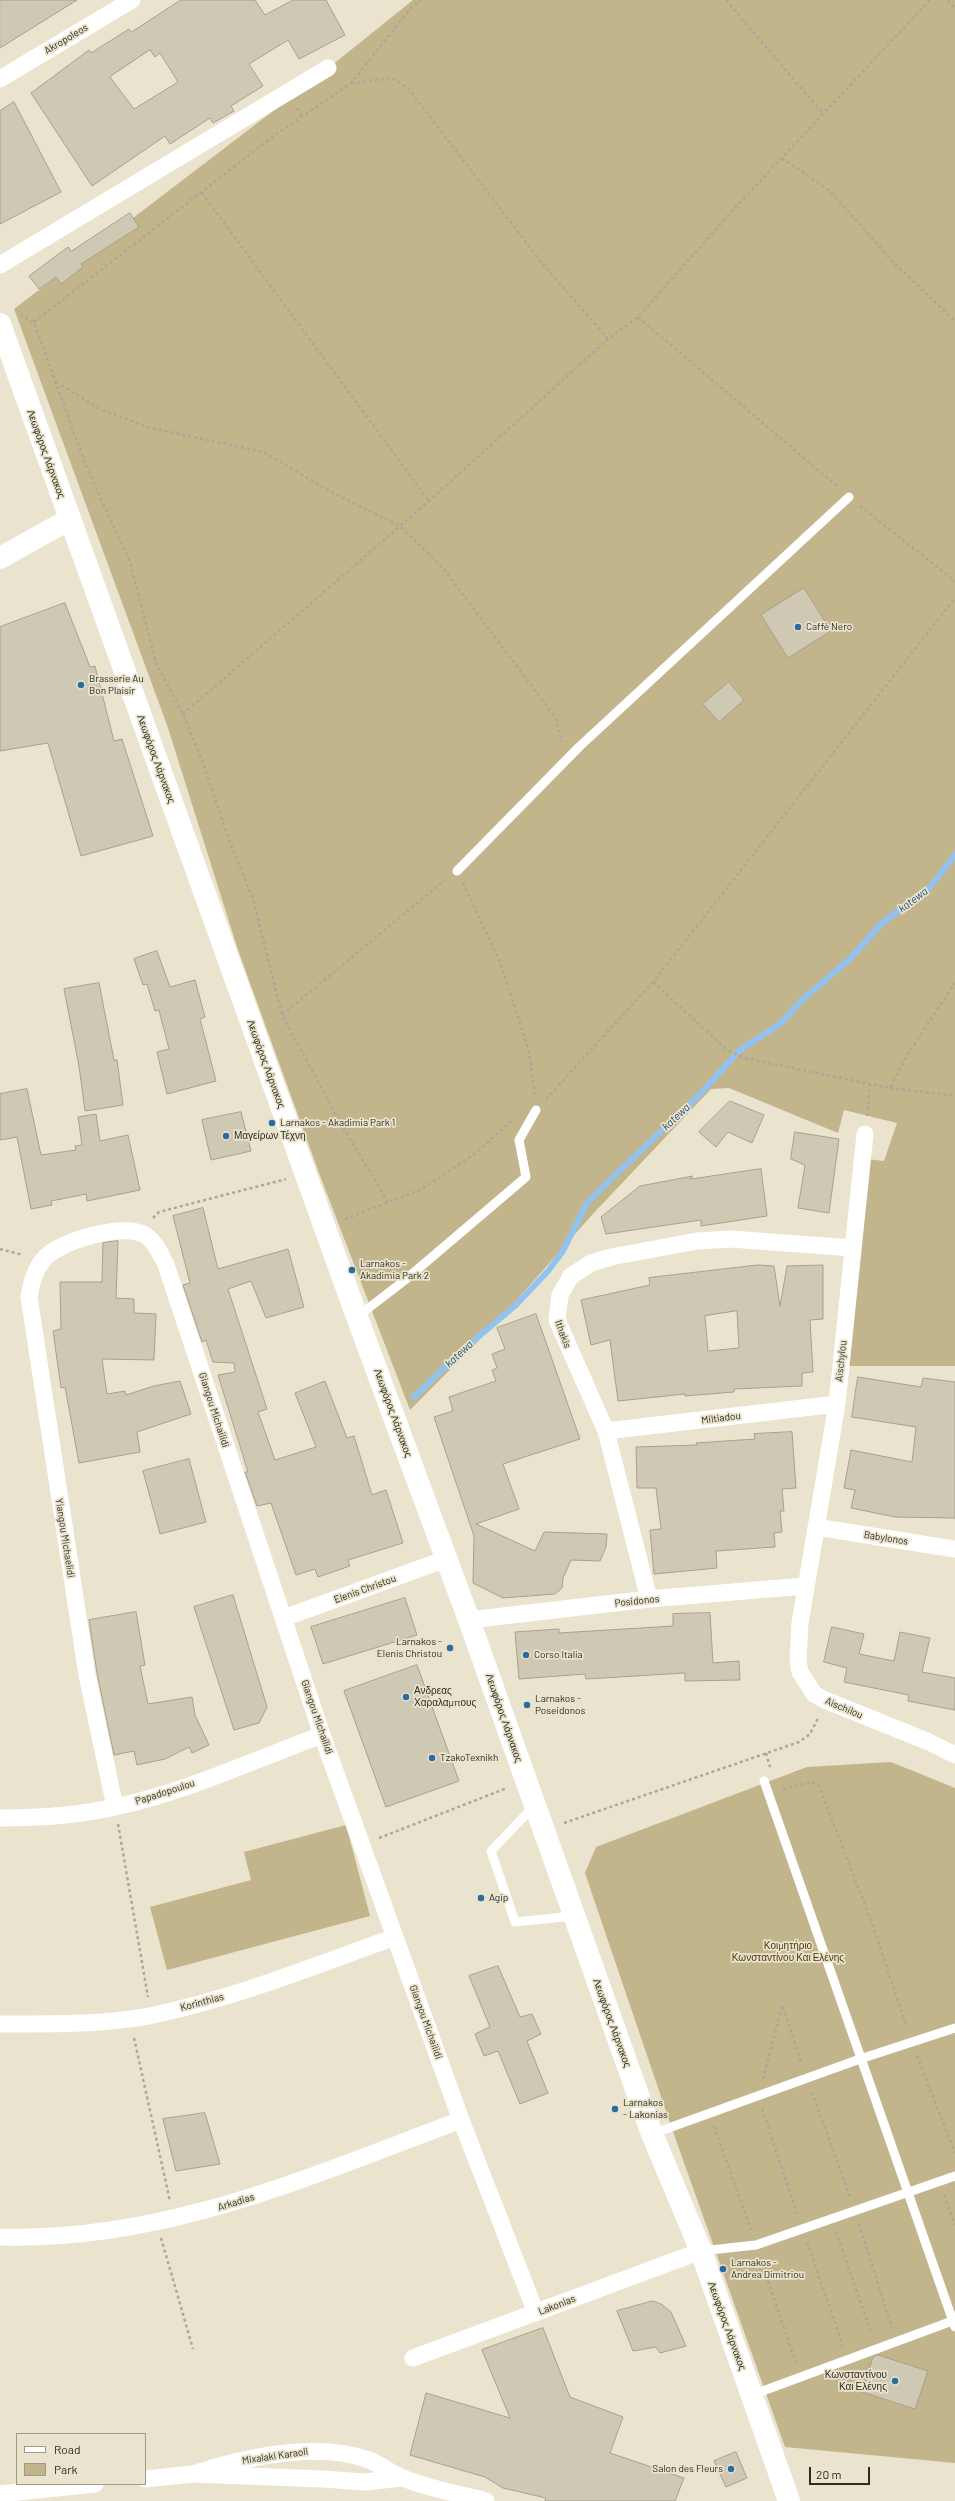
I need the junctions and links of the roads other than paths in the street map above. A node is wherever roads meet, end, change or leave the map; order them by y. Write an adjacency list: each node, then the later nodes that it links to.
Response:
1 (132, 0): 3 (street, Akropoleos)
2 (328, 68): 4 (street)
3 (0, 79)
4 (0, 265)
5 (0, 324): 7 (main road, Λεωφόρος Λάρνακος)
6 (849, 497): 9 (lane)
7 (70, 519): 8 (main road); 14 (main road, Λεωφόρος Λάρνακος)
8 (0, 558)
9 (457, 870)
10 (536, 1110): 14 (lane)
11 (865, 1134): 12 (street, Aischylou)
12 (853, 1248): 15 (street, Aischylou); 16 (street, Ithakis)
13 (40, 1264): 22 (street, Giangou Michailidi); 28 (street, Yiangou Michaelidi)
14 (357, 1317): 19 (main road, Λεωφόρος Λάρνακος)
15 (837, 1404): 16 (street, Miltiadou); 17 (street, Aischylou)
16 (606, 1431): 21 (street, Ithakis)
17 (816, 1527): 18 (street, Babylonos); 20 (street, Aischylou)
18 (955, 1549)
19 (446, 1559): 22 (street, Elenis Christou); 23 (main road, Λεωφόρος Λάρνακος)
20 (805, 1586): 21 (street, Posidonos); 25 (street, Aischilou)
21 (649, 1599): 23 (street, Posidonos)
22 (284, 1618): 24 (street, Giangou Michailidi)
23 (469, 1620): 27 (main road, Λεωφόρος Λάρνακος)
24 (322, 1735): 28 (street, Papadopoulou); 31 (street, Giangou Michailidi)
25 (955, 1755)
26 (764, 1782): 34 (lane)
27 (534, 1805): 30 (main road, Λεωφόρος Λάρνακος); 30 (lane)
28 (115, 1807): 29 (street, Papadopoulou)
29 (0, 1818)
30 (573, 1916): 36 (main road, Λεωφόρος Λάρνακος)
31 (395, 1937): 32 (street, Korinthias); 35 (street, Giangou Michailidi)
32 (0, 2024)
33 (955, 2028): 34 (lane)
34 (860, 2058): 36 (lane); 38 (lane)
35 (461, 2120): 39 (street, Arkadias); 41 (street, Giangou Michailidi)
36 (652, 2134): 40 (main road, Λεωφόρος Λάρνακος)
37 (955, 2176): 38 (lane)
38 (907, 2192): 40 (lane); 42 (lane)
39 (0, 2237)
40 (700, 2251): 41 (street, Lakonias); 44 (main road, Λεωφόρος Λάρνακος)
41 (536, 2313): 43 (street, Lakonias)
42 (954, 2323): 44 (lane)
43 (413, 2358)
44 (752, 2395): 53 (main road, Λεωφόρος Λάρνακος)
45 (325, 2451): 46 (street, Mixalaki Karaoli); 47 (street); 48 (street, Mixalaki Karaoli)
46 (193, 2474): 47 (street, Mixalaki Karaoli); 49 (street, Mixalaki Karaoli)
47 (323, 2478): 48 (street, Mixalaki Karaoli)
48 (402, 2478): 52 (street, Mixalaki Karaoli)
49 (146, 2479)
50 (86, 2485): 51 (street)
51 (0, 2494)
52 (486, 2501)
53 (789, 2501)

